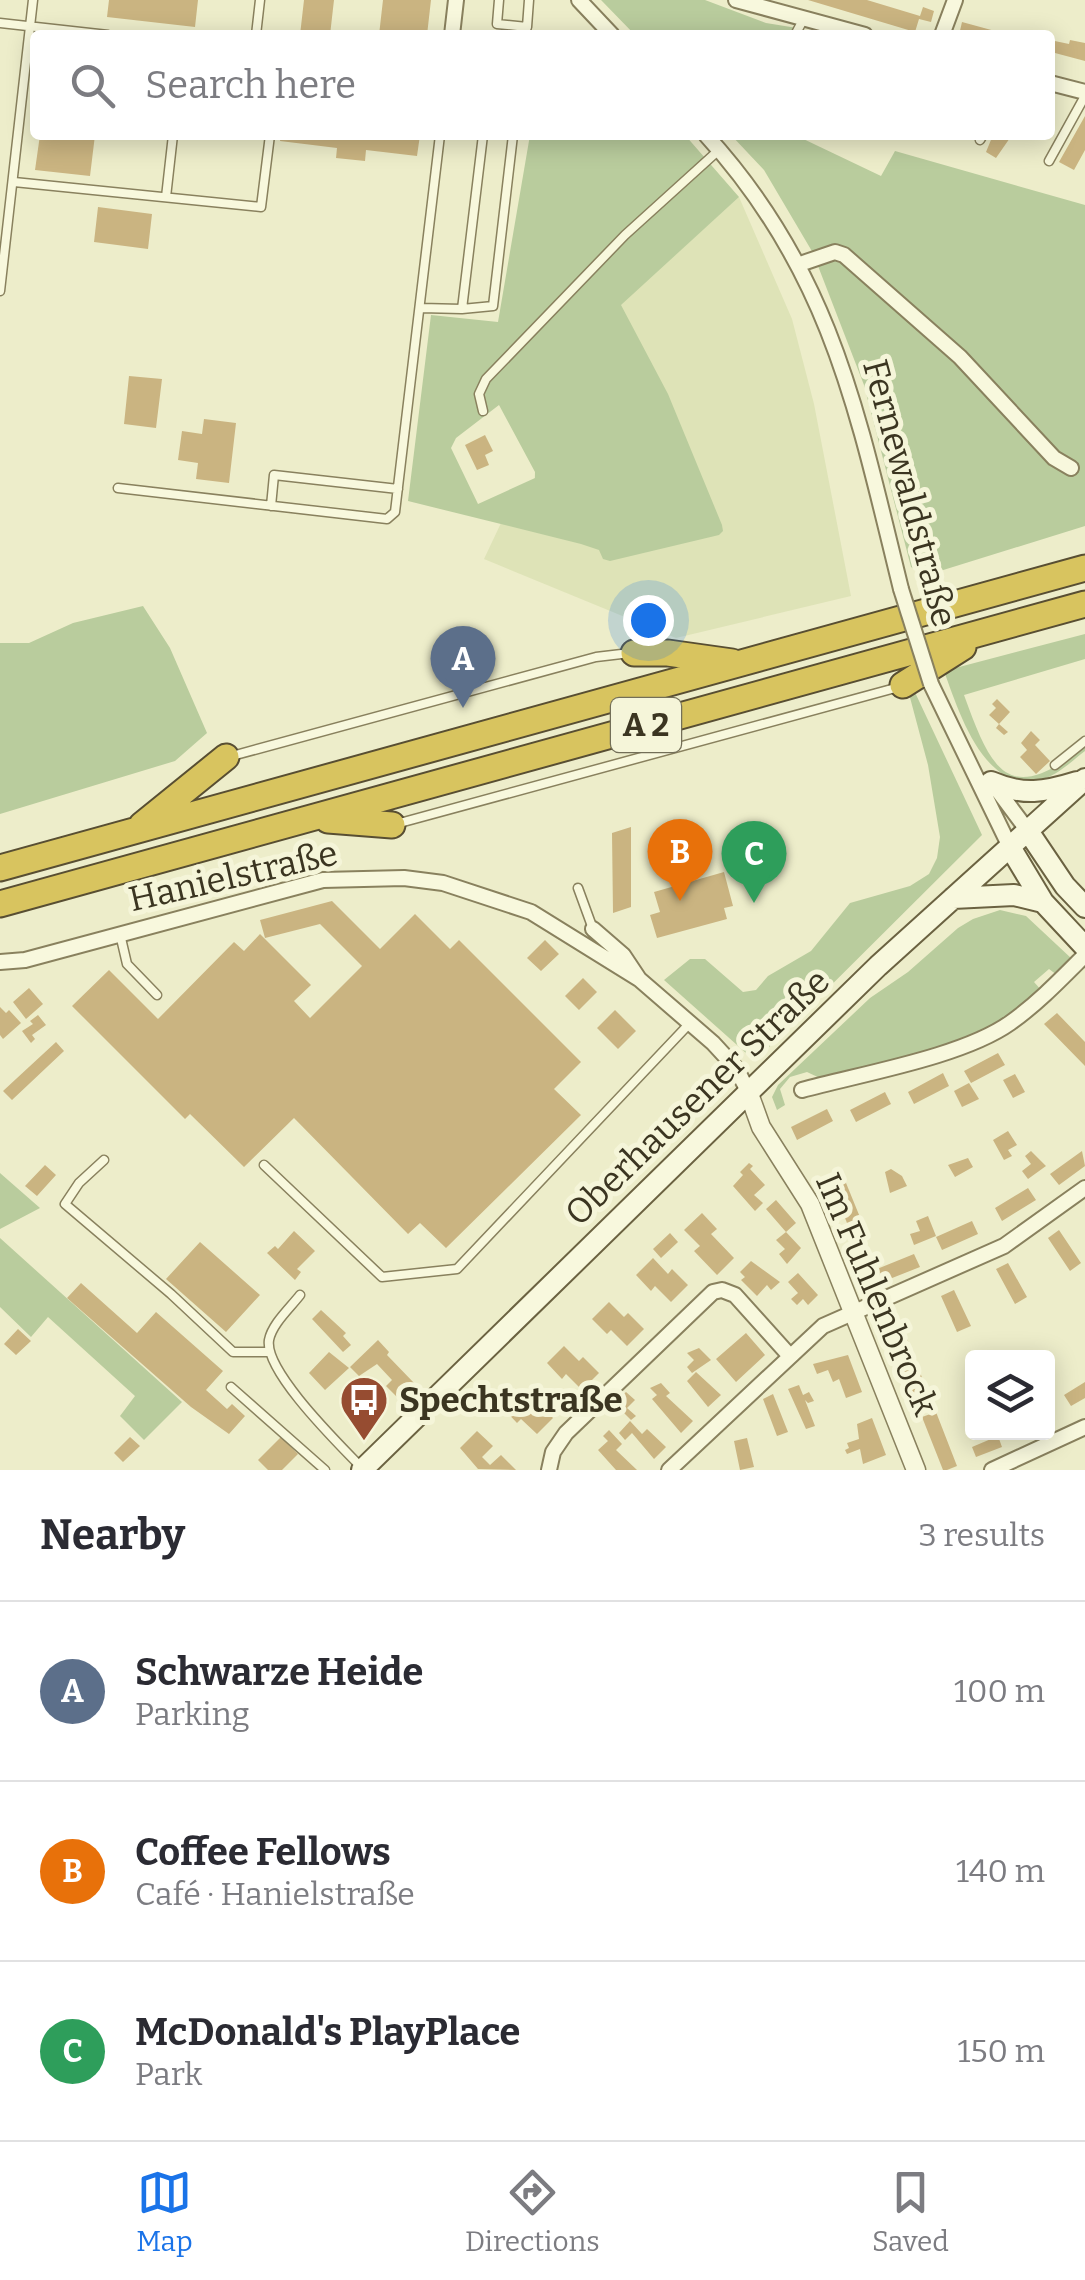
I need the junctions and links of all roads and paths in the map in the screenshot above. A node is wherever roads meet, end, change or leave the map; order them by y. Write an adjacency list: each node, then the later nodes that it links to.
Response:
1 (33, 0): 11 (lane)
2 (260, 0): 13 (lane)
3 (456, 0): 14 (street)
4 (498, 0): 15 (lane)
5 (529, 0): 15 (lane)
6 (579, 0): 16 (street)
7 (955, 0): 19 (street)
8 (746, 2): 9 (street)
9 (803, 20): 17 (lane); 18 (street)
10 (0, 23): 11 (lane)
11 (30, 26): 12 (lane); 30 (lane)
12 (65, 30)
13 (257, 30)
14 (453, 30)
15 (509, 30)
16 (607, 30)
17 (798, 30)
18 (844, 30)
19 (944, 30)
20 (1055, 85): 21 (street)
21 (1085, 94): 29 (lane)
22 (172, 140): 31 (lane)
23 (269, 140): 31 (lane)
24 (439, 140): 34 (lane)
25 (482, 140): 35 (lane)
26 (513, 140): 35 (lane)
27 (711, 140): 28 (street, Fernewaldstraße)
28 (720, 150): 32 (street, Fernewaldstraße); 36 (lane)
29 (1048, 161)
30 (14, 182): 31 (lane); 33 (lane)
31 (166, 197)
32 (800, 264): 37 (street, Fernewaldstraße); 47 (street, Fernewaldstraße, bridge)
33 (0, 290)
34 (421, 308): 35 (lane); 39 (lane)
35 (462, 309)
36 (482, 411)
37 (1071, 468)
38 (118, 488): 40 (lane)
39 (398, 489): 40 (lane); 40 (lane)
40 (270, 506)
41 (1085, 568): 45 (highway, A 2)
42 (1085, 604): 43 (highway, A 2)
43 (984, 634): 46 (highway); 53 (highway, A 2)
44 (634, 652): 45 (highway); 49 (lane)
45 (742, 664): 56 (highway, A 2)
46 (904, 685): 54 (lane)
47 (956, 739): 52 (street, Fernewaldstraße); 57 (street, Fernewaldstraße)
48 (1085, 741): 50 (lane)
49 (226, 757): 56 (highway)
50 (1055, 765)
51 (1084, 780): 52 (main road); 55 (main road, Oberhausener Straße)
52 (991, 782): 55 (street, Fernewaldstraße)
53 (308, 819): 54 (highway); 62 (highway, A 2)
54 (392, 826)
55 (1028, 831): 57 (main road, Oberhausener Straße); 63 (main road)
56 (134, 832): 58 (highway, A 2)
57 (1010, 847): 60 (main road, Oberhausener Straße); 61 (main road)
58 (0, 868)
59 (578, 888): 64 (lane)
60 (952, 898): 61 (main road); 73 (main road, Oberhausener Straße)
61 (1043, 902): 66 (main road)
62 (0, 904)
63 (1085, 908)
64 (594, 929): 69 (street, Hanielstraße)
65 (120, 934): 68 (street, Hanielstraße); 69 (street, Hanielstraße); 70 (lane)
66 (1085, 947)
67 (1085, 955): 72 (street, Oberhausener Straße)
68 (0, 962)
69 (639, 978): 71 (street, Hanielstraße)
70 (157, 995)
71 (690, 1023): 73 (street, Hanielstraße); 75 (lane)
72 (802, 1090)
73 (748, 1091): 78 (street, Im Fuhlenbrock); 85 (main road, Oberhausener Straße)
74 (104, 1160): 79 (lane)
75 (264, 1165)
76 (1085, 1188): 78 (street)
77 (300, 1296): 79 (lane)
78 (854, 1311): 80 (street); 87 (street, Im Fuhlenbrock)
79 (270, 1352): 85 (lane)
80 (789, 1355): 83 (street); 86 (street)
81 (232, 1387): 84 (lane)
82 (1085, 1427): 88 (street)
83 (671, 1469)
84 (325, 1470)
85 (362, 1470)
86 (550, 1470)
87 (916, 1470)
88 (992, 1470)

